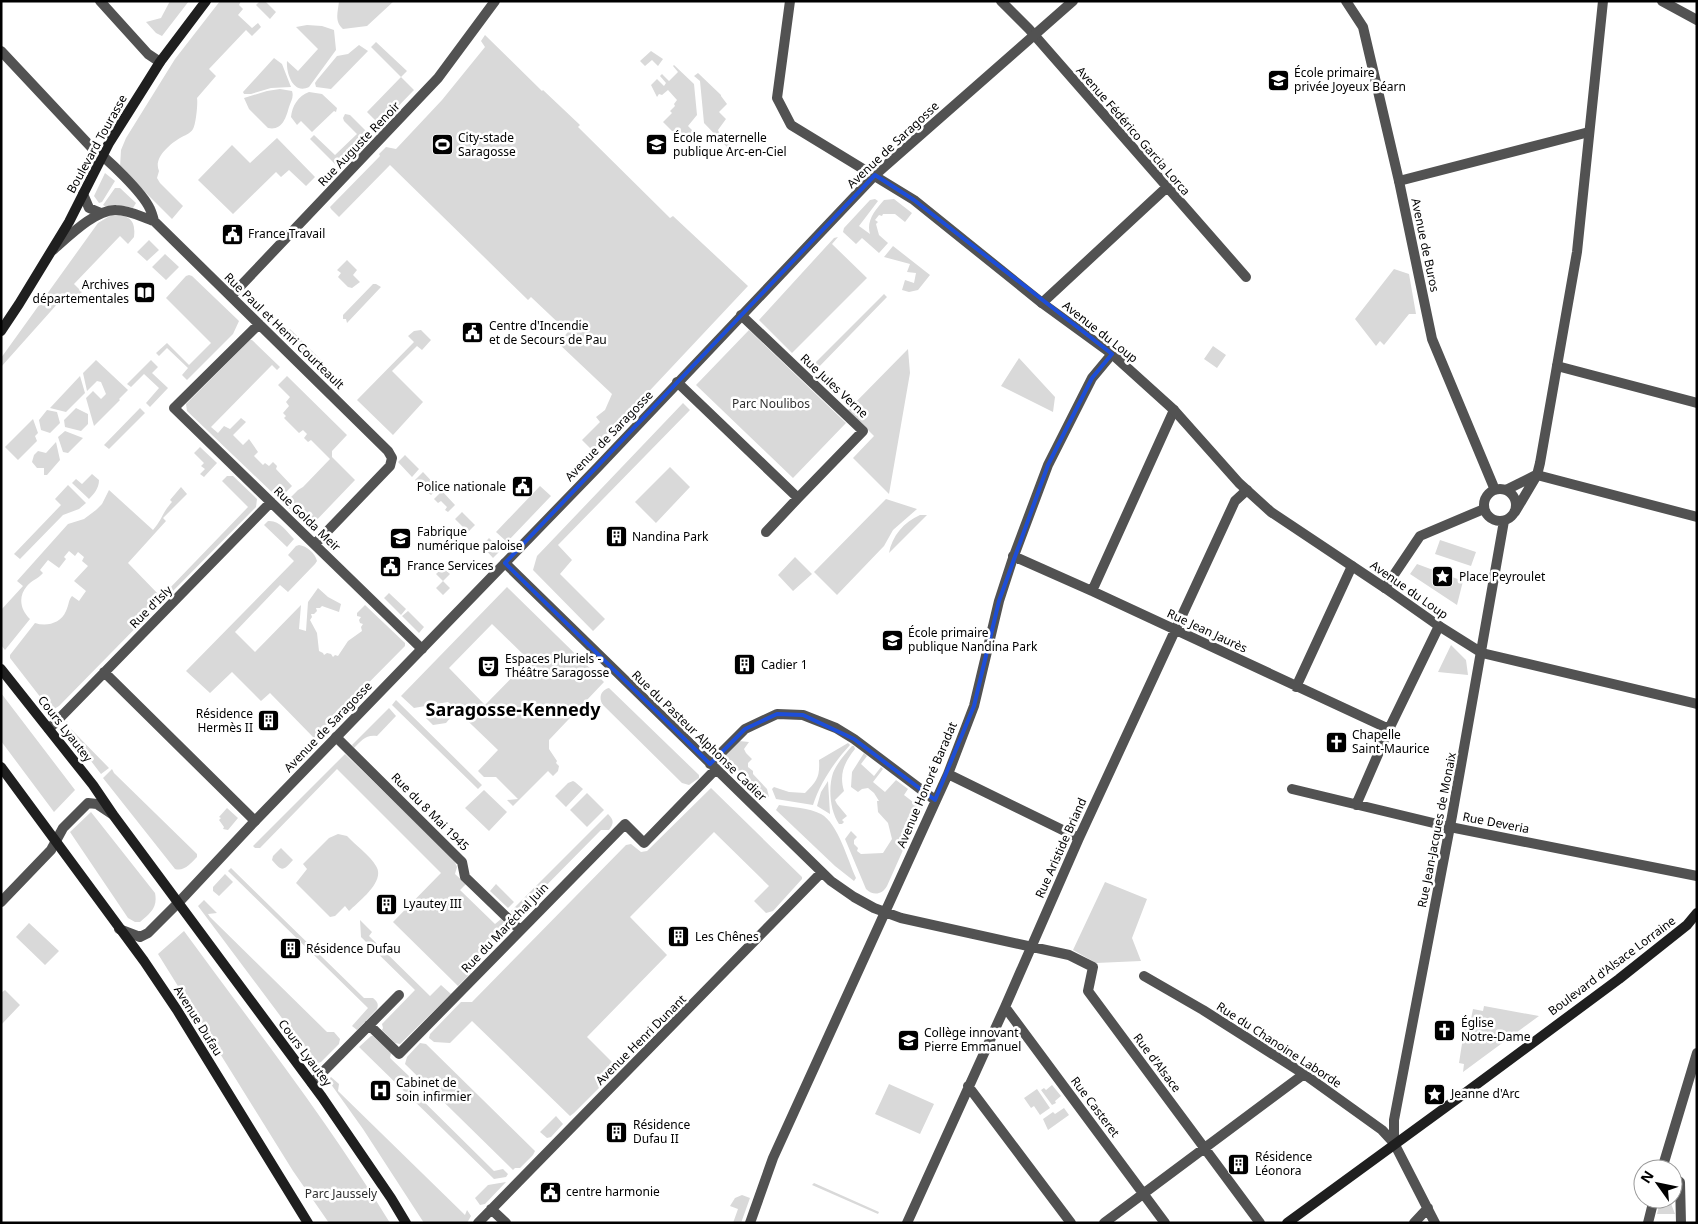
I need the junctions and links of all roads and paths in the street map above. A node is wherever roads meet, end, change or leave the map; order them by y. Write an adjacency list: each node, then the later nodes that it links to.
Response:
1 (100, 1): 13 (street)
2 (206, 1): 13 (main road, Boulevard Tourasse)
3 (495, 1): 24 (street, Rue Auguste Renoir)
4 (790, 1): 16 (street, Avenue du Loup)
5 (1001, 1): 11 (street, Avenue Fédérico Garcia Lorca)
6 (1073, 1): 11 (street, Avenue de Saragosse)
7 (1346, 1): 17 (street, Avenue de Buros)
8 (1603, 1): 14 (street)
9 (1662, 1): 10 (street)
10 (1697, 20)
11 (1034, 36): 16 (street, Avenue de Saragosse); 18 (street, Avenue Fédérico Garcia Lorca)
12 (1, 51): 15 (street, Rue Paul et Henri Courteault)
13 (160, 62): 15 (main road, Boulevard Tourasse)
14 (1590, 132): 17 (street); 32 (street)
15 (103, 155): 19 (main road, Boulevard Tourasse); 21 (street, Rue Paul et Henri Courteault)
16 (875, 175): 25 (street, Avenue du Loup); 27 (street, Avenue de Saragosse)
17 (1399, 181): 38 (street, Avenue de Buros)
18 (1166, 188): 23 (street, Avenue Fédérico Garcia Lorca); 25 (street)
19 (83, 194): 20 (street); 22 (main road, Boulevard Tourasse)
20 (101, 213): 21 (street, Rue Paul et Henri Courteault); 22 (street)
21 (154, 221): 24 (street, Rue Paul et Henri Courteault)
22 (51, 251): 26 (main road, Boulevard Tourasse)
23 (1246, 277)
24 (231, 296): 29 (street, Rue Paul et Henri Courteault)
25 (1042, 303): 31 (street, Avenue du Loup)
26 (19, 304): 28 (main road, Boulevard Tourasse); 30 (main road, Boulevard Tourasse)
27 (741, 316): 33 (street, Avenue de Saragosse); 40 (street, Rue Jules Verne)
28 (1, 318)
29 (259, 324): 41 (street, Rue Golda Meir); 47 (street, Rue Paul et Henri Courteault)
30 (1, 331)
31 (1112, 354): 35 (street, Avenue du Loup); 48 (street, Avenue Honoré Baradat)
32 (1557, 366): 34 (street); 36 (street)
33 (677, 382): 40 (street); 49 (street, Avenue de Saragosse)
34 (1697, 403)
35 (1174, 410): 37 (street, Avenue du Loup); 52 (street)
36 (1537, 475): 39 (street); 43 (street); 44 (street)
37 (1247, 490): 50 (street, Avenue du Loup); 54 (street, Rue Aristide Briand)
38 (1495, 490): 39 (street); 42 (street)
39 (1506, 490): 43 (street)
40 (798, 498): 46 (street, Rue Jules Verne)
41 (271, 502): 47 (street, Rue Golda Meir); 58 (street, Rue d'Isly)
42 (1484, 509): 45 (street); 51 (street)
43 (1515, 512): 45 (street)
44 (1697, 517)
45 (1504, 520): 56 (street, Rue Jean-Jacques de Monaix)
46 (766, 532)
47 (315, 544): 55 (street, Rue Golda Meir)
48 (1013, 556): 52 (street, Rue Jean Jaurès); 66 (street, Avenue Honoré Baradat)
49 (505, 563): 55 (street, Avenue de Saragosse); 64 (street, Rue du Pasteur Alphonse Cadier)
50 (1352, 566): 51 (street, Avenue du Loup); 59 (street)
51 (1385, 588): 53 (street, Avenue du Loup)
52 (1092, 591): 54 (street, Rue Jean Jaurès)
53 (1439, 626): 56 (street, Avenue du Loup); 62 (street)
54 (1175, 630): 59 (street, Rue Jean Jaurès); 73 (street, Rue Aristide Briand)
55 (422, 649): 63 (street, Avenue de Saragosse)
56 (1482, 653): 60 (street, Avenue du Loup); 72 (street, Rue Jean-Jacques de Monaix)
57 (1, 669): 61 (main road, Cours Lyautey)
58 (104, 672): 61 (street, Rue d'Isly); 71 (street)
59 (1296, 686): 62 (street, Rue Jean Jaurès)
60 (1697, 704)
61 (49, 729): 70 (main road, Cours Lyautey)
62 (1390, 729): 69 (street)
63 (336, 737): 71 (street, Avenue de Saragosse); 83 (street, Rue du 8 Mai 1945)
64 (713, 766): 68 (street); 75 (street, Rue du Pasteur Alphonse Cadier); 83 (street, Rue du Maréchal Juin)
65 (1, 767): 74 (main road, Avenue Dufau)
66 (948, 774): 68 (street, Avenue Honoré Baradat); 73 (street)
67 (1292, 789): 69 (street, Rue Deveria)
68 (936, 800): 79 (street, Avenue Honoré Baradat)
69 (1356, 805): 72 (street, Rue Deveria)
70 (114, 816): 74 (street); 78 (main road, Cours Lyautey)
71 (255, 821): 78 (street, Avenue de Saragosse)
72 (1450, 827): 76 (street, Rue Deveria); 93 (street, Rue Jean-Jacques de Monaix)
73 (1079, 838): 84 (street, Rue Aristide Briand)
74 (56, 840): 77 (street); 82 (main road, Avenue Dufau)
75 (821, 873): 79 (street, Rue du Pasteur Alphonse Cadier); 98 (street, Avenue Henri Dunant)
76 (1697, 876)
77 (1, 902)
78 (178, 902): 82 (street); 91 (main road, Cours Lyautey)
79 (885, 912): 84 (street); 105 (street, Avenue Honoré Baradat)
80 (1697, 914): 81 (main road, Boulevard d'Alsace Lorraine)
81 (1692, 923): 93 (main road, Boulevard d'Alsace Lorraine)
82 (119, 928): 101 (main road, Avenue Dufau)
83 (520, 930): 88 (street, Rue du Maréchal Juin)
84 (1030, 946): 87 (street, Rue Aristide Briand); 94 (street, Rue d'Alsace)
85 (1144, 976): 90 (street, Rue du Chanoine Laborde)
86 (399, 995): 88 (street)
87 (1005, 1007): 92 (street, Rue Aristide Briand); 96 (street, Rue Casteret)
88 (369, 1025): 91 (street)
89 (1697, 1053): 95 (street)
90 (1304, 1074): 93 (street, Rue du Chanoine Laborde); 94 (street)
91 (312, 1083): 102 (main road, Cours Lyautey)
92 (968, 1086): 106 (street, Rue Aristide Briand); 107 (street)
93 (1394, 1143): 97 (street); 111 (main road, Boulevard d'Alsace Lorraine)
94 (1204, 1148): 96 (street); 110 (street, Rue d'Alsace)
95 (1665, 1159)
96 (1143, 1194): 108 (street); 109 (street, Rue Casteret)
97 (1428, 1208): 112 (street); 113 (street)
98 (492, 1209): 103 (street, Avenue Henri Dunant); 104 (street)
99 (1652, 1209): 114 (street)
100 (1681, 1209): 115 (street)
101 (308, 1223)
102 (406, 1223)
103 (478, 1223)
104 (506, 1223)
105 (750, 1223)
106 (907, 1223)
107 (1071, 1223)
108 (1104, 1223)
109 (1165, 1223)
110 (1260, 1223)
111 (1287, 1223)
112 (1414, 1223)
113 (1435, 1223)
114 (1648, 1223)
115 (1681, 1223)

